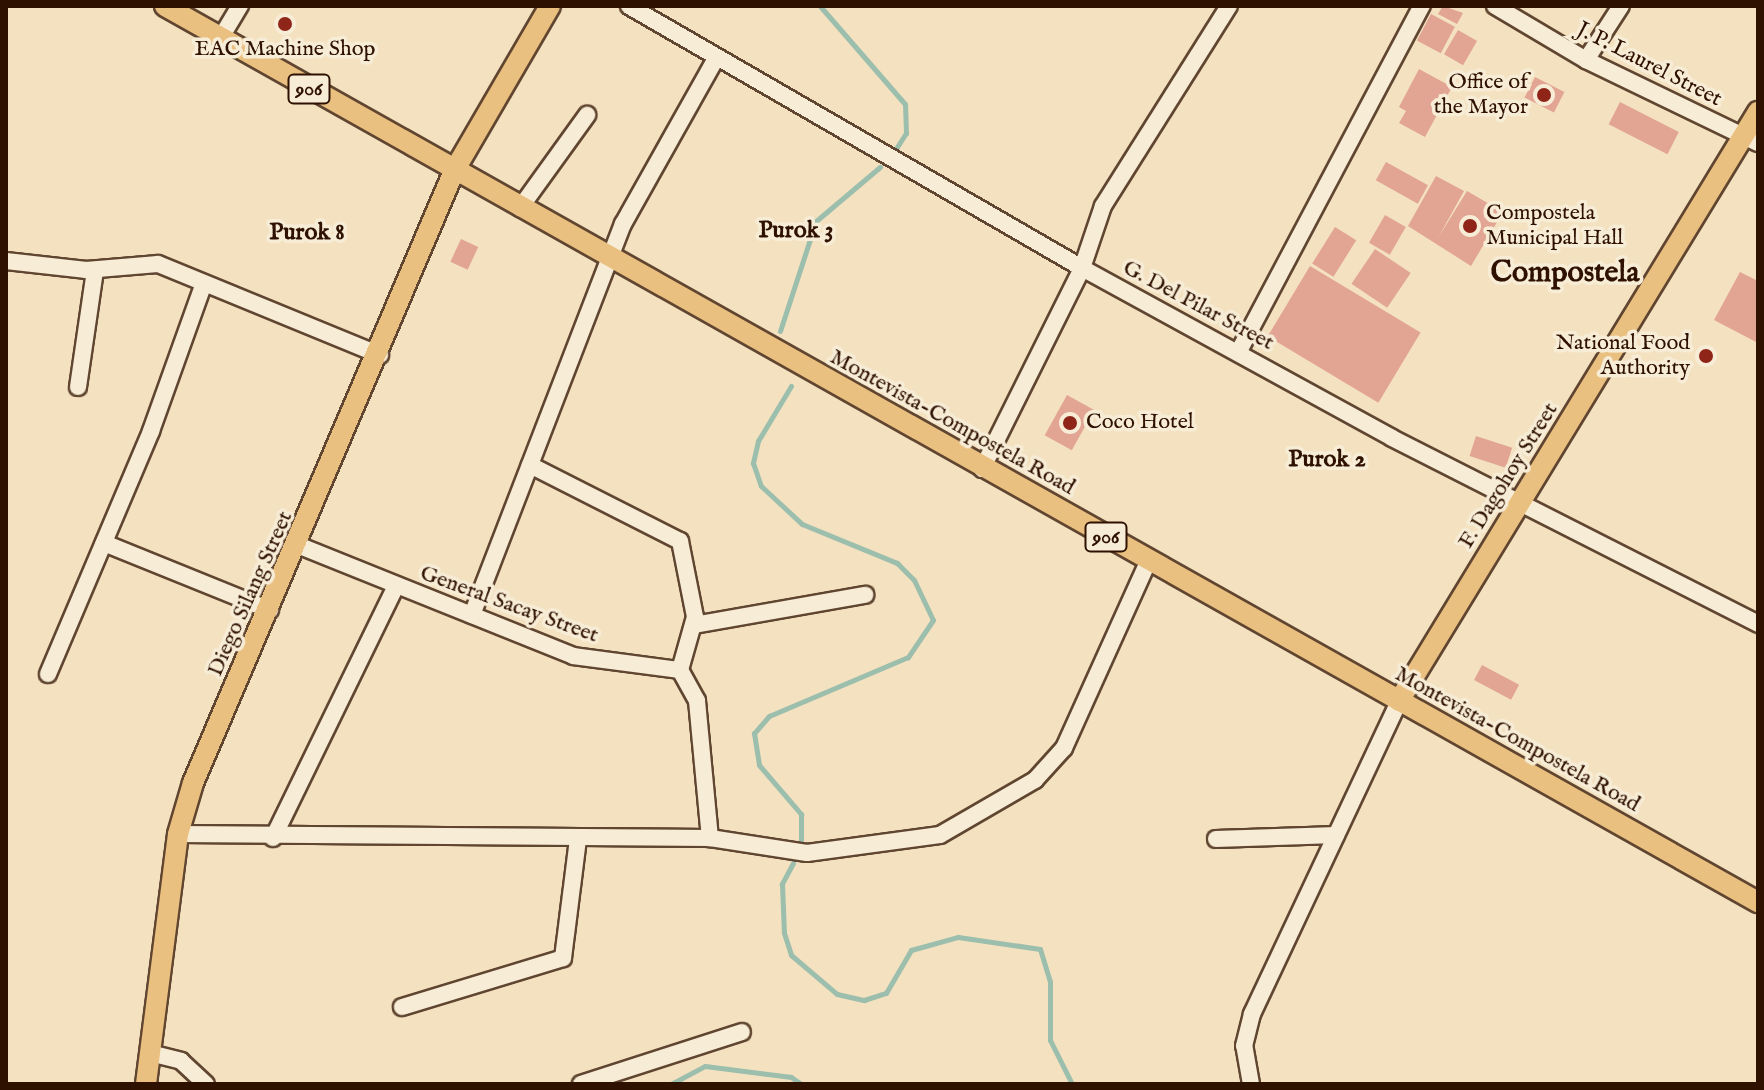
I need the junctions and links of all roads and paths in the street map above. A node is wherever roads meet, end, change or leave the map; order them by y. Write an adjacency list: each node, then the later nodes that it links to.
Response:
1 (165, 6): 9 (main road, Montevista-Compostela Road / 906)
2 (240, 6): 9 (street)
3 (550, 6): 15 (main road, Diego Silang Street)
4 (629, 6): 10 (street, G. Del Pilar Street)
5 (1229, 6): 19 (street)
6 (1422, 6): 22 (street)
7 (1495, 6): 11 (street, J. P. Laurel Street)
8 (1621, 6): 11 (street)
9 (220, 39): 15 (main road, Montevista-Compostela Road / 906)
10 (716, 58): 17 (street); 19 (street, G. Del Pilar Street)
11 (1586, 60): 14 (street, J. P. Laurel Street)
12 (1758, 112): 14 (main road, F. Dagohoy Street)
13 (587, 115): 16 (street)
14 (1750, 140): 27 (main road, F. Dagohoy Street)
15 (454, 171): 16 (main road, Montevista-Compostela Road / 906); 23 (main road, Diego Silang Street)
16 (520, 208): 17 (main road, Montevista-Compostela Road / 906)
17 (611, 258): 25 (street); 26 (main road, Montevista-Compostela Road / 906)
18 (6, 261): 20 (street)
19 (1082, 268): 22 (street, G. Del Pilar Street); 26 (street)
20 (95, 270): 21 (street); 24 (street)
21 (203, 286): 23 (street); 28 (street)
22 (1239, 351): 27 (street, G. Del Pilar Street)
23 (380, 355): 29 (main road, Diego Silang Street)
24 (78, 387)
25 (530, 465): 34 (street); 36 (street)
26 (982, 469): 30 (main road, Montevista-Compostela Road / 906)
27 (1520, 504): 35 (street, G. Del Pilar Street); 39 (main road, F. Dagohoy Street)
28 (104, 543): 33 (street); 38 (street)
29 (300, 546): 31 (street, General Sacay Street); 33 (main road, Diego Silang Street)
30 (1149, 560): 39 (main road, Montevista-Compostela Road / 906); 43 (street)
31 (396, 586): 34 (street, General Sacay Street); 42 (street)
32 (865, 595): 36 (street)
33 (270, 610): 40 (main road, Diego Silang Street)
34 (472, 615): 37 (street, General Sacay Street)
35 (1758, 624)
36 (694, 625): 37 (street)
37 (680, 670): 43 (street)
38 (48, 674)
39 (1399, 701): 41 (street); 46 (main road, Montevista-Compostela Road / 906)
40 (178, 834): 42 (street); 49 (main road, Diego Silang Street)
41 (1336, 835): 45 (street); 53 (street)
42 (273, 838): 44 (street)
43 (710, 838): 44 (street)
44 (578, 839): 47 (street)
45 (1216, 839)
46 (1758, 902)
47 (402, 1007)
48 (742, 1032): 52 (street)
49 (150, 1053): 50 (main road, Diego Silang Street); 51 (street)
50 (146, 1084)
51 (206, 1084)
52 (581, 1084)
53 (1251, 1084)

